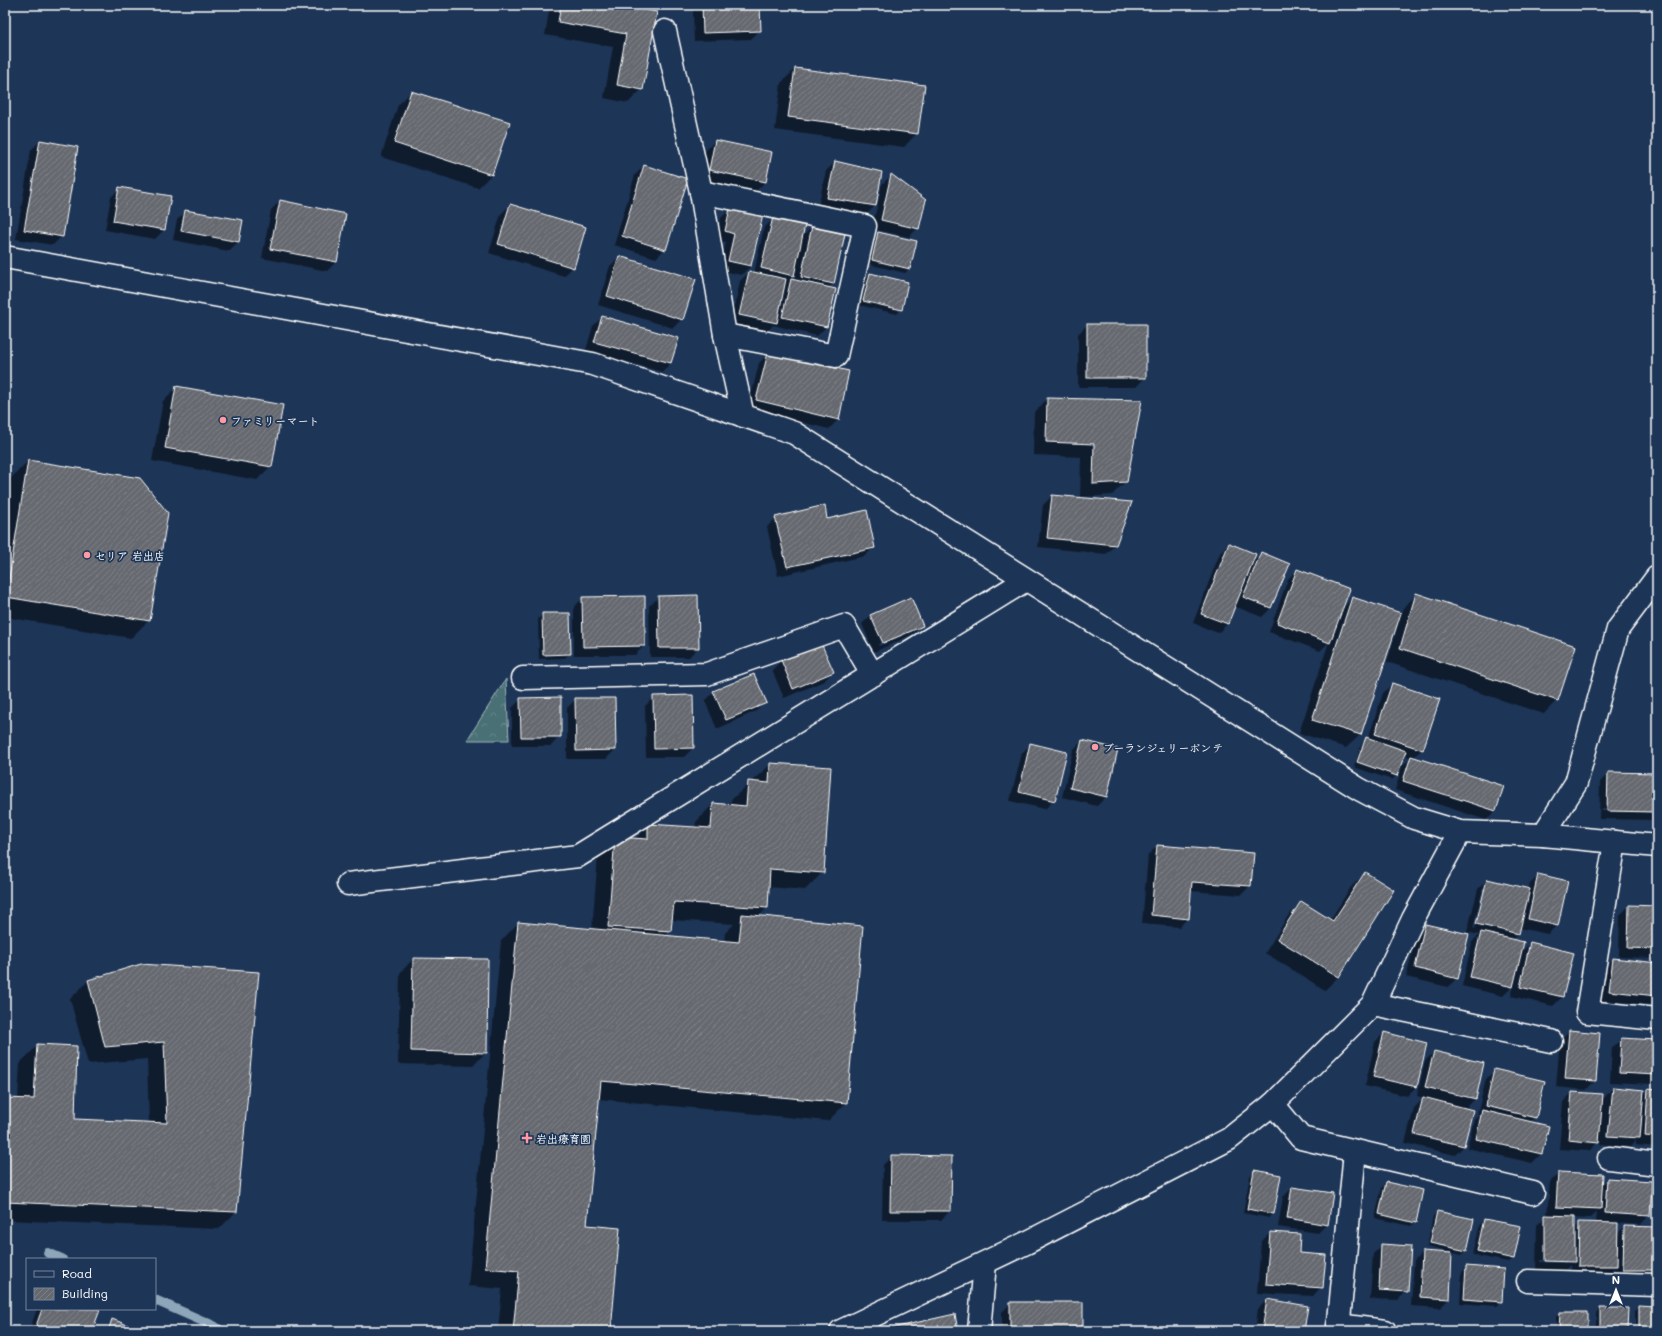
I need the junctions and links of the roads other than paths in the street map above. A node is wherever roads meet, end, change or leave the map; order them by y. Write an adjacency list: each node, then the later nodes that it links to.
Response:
1 (665, 31): 2 (street)
2 (701, 192): 4 (street); 4 (street)
3 (5, 257): 5 (street)
4 (725, 335): 5 (street)
5 (743, 416): 7 (street)
6 (1657, 577): 11 (street)
7 (1026, 580): 8 (street); 10 (street)
8 (873, 675): 9 (street); 14 (street)
9 (523, 678)
10 (1460, 832): 11 (street); 15 (street)
11 (1543, 836): 12 (street)
12 (1615, 842): 13 (street); 16 (street)
13 (1657, 846)
14 (348, 884)
15 (1372, 1004): 17 (street); 18 (street)
16 (1657, 1019)
17 (1551, 1041)
18 (1273, 1104): 19 (street); 23 (street)
19 (1355, 1150): 22 (street); 26 (street)
20 (1609, 1158): 21 (street)
21 (1657, 1164)
22 (1533, 1193)
23 (985, 1263): 27 (street); 28 (street)
24 (1528, 1281): 25 (street)
25 (1657, 1285)
26 (1338, 1328): 29 (street)
27 (841, 1331)
28 (979, 1331)
29 (1385, 1331)

